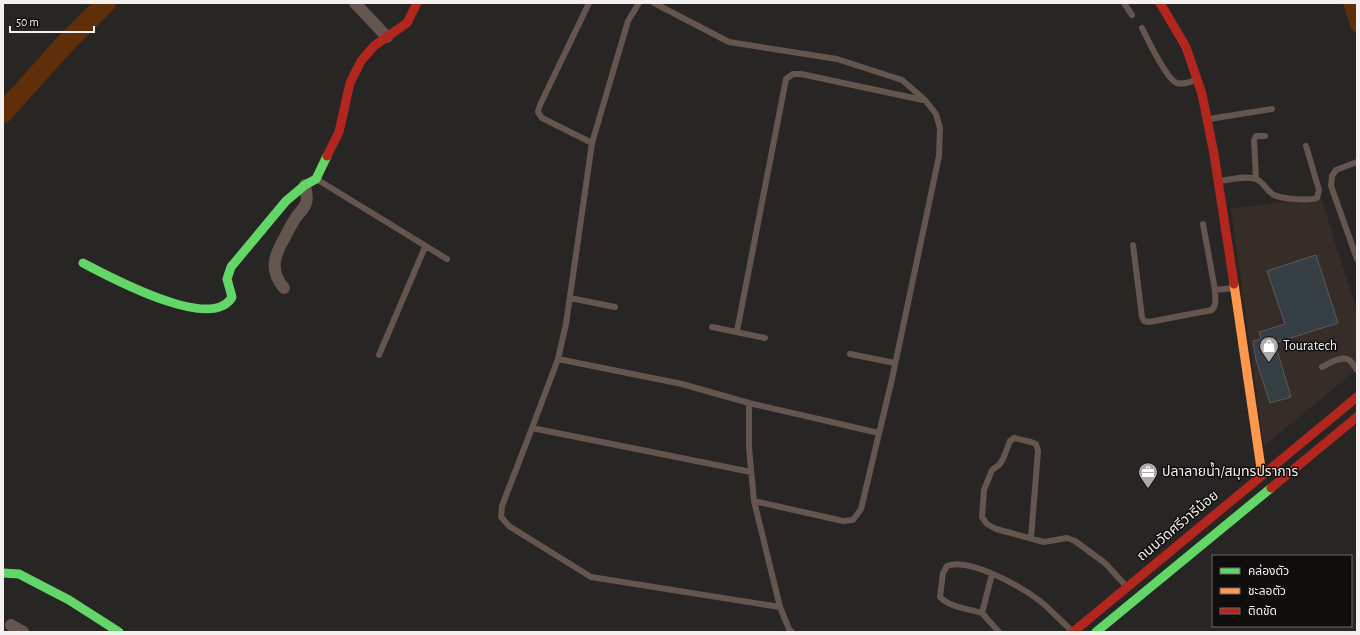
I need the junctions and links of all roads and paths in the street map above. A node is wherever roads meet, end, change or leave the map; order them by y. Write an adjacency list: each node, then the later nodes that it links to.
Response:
1 (355, 3): 10 (street)
2 (417, 3): 10 (street)
3 (590, 3): 16 (lane)
4 (639, 3): 16 (lane)
5 (654, 3): 12 (lane)
6 (1124, 3): 8 (lane)
7 (1160, 3): 11 (street)
8 (1132, 15)
9 (1142, 28): 11 (lane)
10 (387, 37): 19 (street)
11 (1197, 79): 14 (street)
12 (925, 100): 35 (lane); 40 (lane)
13 (1272, 109): 14 (lane)
14 (1207, 120): 21 (street)
15 (1265, 136): 20 (lane)
16 (592, 143): 32 (lane)
17 (1306, 146): 20 (lane)
18 (1357, 162): 27 (lane)
19 (316, 179): 22 (street); 25 (lane)
20 (1256, 179): 21 (lane)
21 (1218, 182): 30 (street)
22 (304, 185): 28 (street); 29 (street)
23 (1203, 224): 31 (lane)
24 (1133, 245): 31 (lane)
25 (425, 246): 26 (lane); 38 (lane)
26 (447, 259)
27 (1357, 259)
28 (83, 264)
29 (284, 288)
30 (1235, 288): 31 (lane); 49 (street)
31 (1215, 290)
32 (570, 298): 33 (lane); 39 (lane)
33 (615, 307)
34 (712, 327): 35 (lane)
35 (737, 331): 36 (lane)
36 (765, 338)
37 (850, 354): 40 (lane)
38 (379, 355)
39 (558, 359): 44 (lane); 46 (lane)
40 (895, 363): 47 (lane)
41 (1322, 367): 42 (lane)
42 (1357, 370)
43 (1357, 397): 49 (street, ถนนวัดศรีวารีน้อย)
44 (749, 403): 47 (lane); 48 (lane)
45 (1357, 418): 52 (street, ถนนวัดศรีวารีน้อย)
46 (532, 428): 48 (lane); 57 (lane)
47 (879, 433): 51 (lane)
48 (751, 472): 51 (lane)
49 (1262, 474): 50 (street, ถนนวัดศรีวารีน้อย)
50 (1241, 492): 52 (street); 56 (street, ถนนวัดศรีวารีน้อย)
51 (754, 501): 57 (lane)
52 (1251, 504): 65 (street, ถนนวัดศรีวารีน้อย)
53 (1031, 538): 53 (lane); 56 (lane)
54 (3, 573): 62 (street)
55 (992, 574): 58 (lane); 58 (lane); 64 (lane)
56 (1127, 587): 64 (street, ถนนวัดศรีวารีน้อย)
57 (780, 607): 60 (lane)
58 (982, 613): 63 (lane)
59 (11, 625): 61 (street)
60 (789, 631)
61 (23, 632)
62 (119, 632)
63 (999, 632)
64 (1073, 632)
65 (1096, 632)

